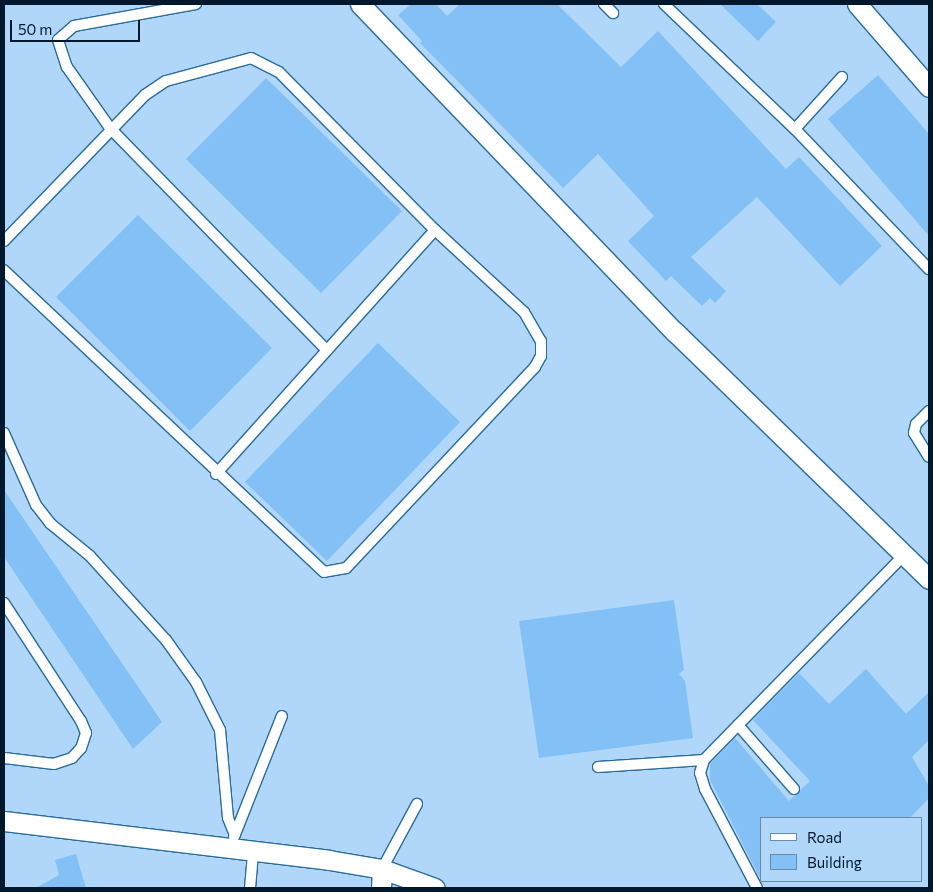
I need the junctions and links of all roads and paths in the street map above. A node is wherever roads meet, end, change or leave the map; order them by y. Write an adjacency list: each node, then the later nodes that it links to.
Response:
1 (196, 4): 9 (lane)
2 (360, 4): 20 (street)
3 (604, 4): 6 (lane)
4 (664, 4): 10 (lane)
5 (857, 4): 8 (street)
6 (613, 13)
7 (842, 77): 10 (lane)
8 (929, 87)
9 (110, 128): 11 (lane); 12 (lane); 15 (lane)
10 (795, 129): 13 (lane)
11 (435, 230): 15 (lane); 19 (lane)
12 (4, 241)
13 (929, 269)
14 (4, 270): 19 (lane)
15 (328, 350): 19 (lane)
16 (929, 411): 18 (lane)
17 (4, 433): 31 (lane)
18 (929, 457)
19 (216, 474)
20 (904, 555): 21 (street); 24 (lane)
21 (929, 579)
22 (4, 603): 25 (lane)
23 (282, 716): 31 (lane)
24 (738, 725): 26 (lane); 28 (lane)
25 (4, 758)
26 (704, 760): 27 (lane); 37 (lane)
27 (598, 767)
28 (794, 789)
29 (417, 804): 33 (lane)
30 (4, 821): 31 (street)
31 (233, 840): 32 (street)
32 (253, 850): 33 (street); 34 (lane)
33 (382, 869): 35 (street); 36 (street)
34 (250, 888)
35 (381, 888)
36 (435, 888)
37 (757, 888)

